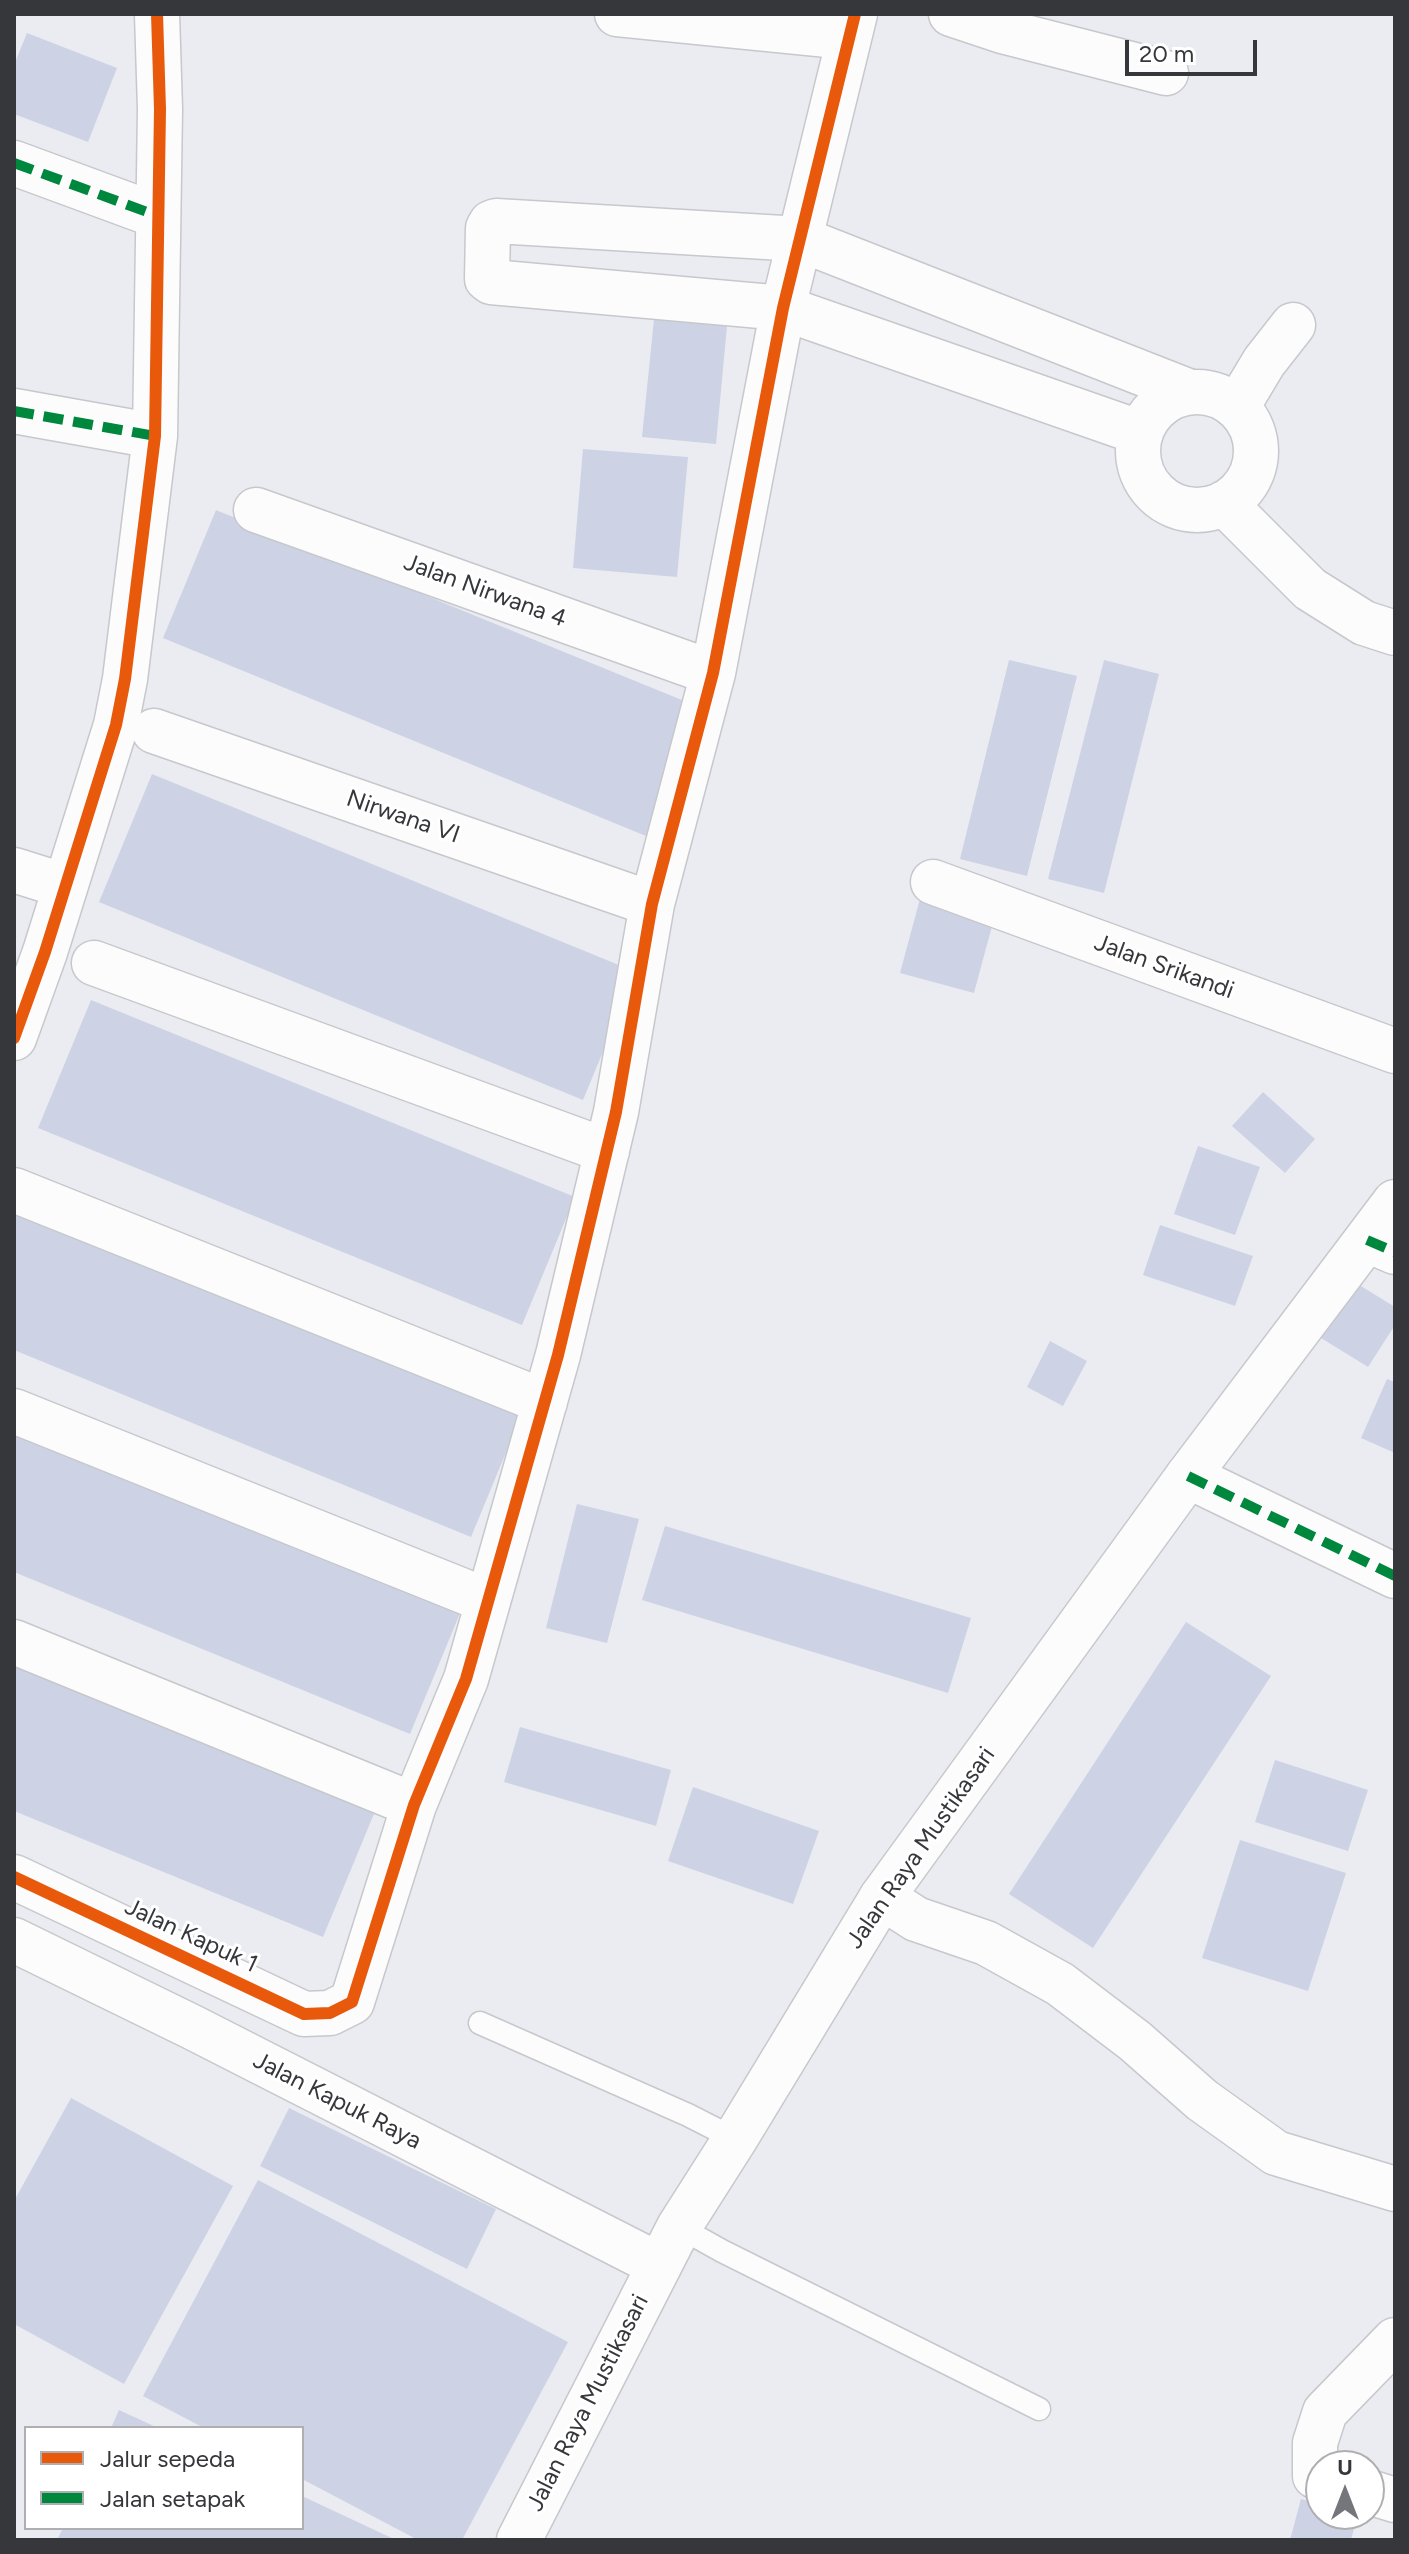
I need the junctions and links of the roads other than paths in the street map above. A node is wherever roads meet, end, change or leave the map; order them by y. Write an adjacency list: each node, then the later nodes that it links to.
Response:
1 (157, 14): 7 (street)
2 (617, 14): 4 (street)
3 (951, 14): 5 (street)
4 (852, 26): 8 (street)
5 (1166, 73)
6 (14, 163): 7 (street)
7 (158, 216): 15 (street)
8 (800, 239): 9 (street); 9 (street); 11 (street)
9 (783, 308): 14 (street); 19 (street)
10 (1293, 325): 12 (street)
11 (1190, 392): 12 (street); 14 (street)
12 (1237, 407): 16 (street)
13 (14, 411): 15 (street)
14 (1141, 433): 16 (street)
15 (155, 436): 23 (street)
16 (1224, 503): 18 (street)
17 (256, 510): 19 (street, Jalan Nirwana 4)
18 (1395, 633)
19 (713, 673): 24 (street)
20 (154, 731): 24 (street, Nirwana VI)
21 (14, 870): 23 (street)
22 (933, 882): 27 (street, Jalan Srikandi)
23 (65, 886): 26 (street)
24 (652, 904): 28 (street)
25 (94, 963): 28 (street)
26 (14, 1038)
27 (1395, 1051)
28 (607, 1151): 32 (street)
29 (14, 1190): 32 (street)
30 (1395, 1202): 31 (street, Jalan Raya Mustikasari)
31 (1381, 1246): 34 (street, Jalan Raya Mustikasari)
32 (545, 1402): 36 (street)
33 (14, 1411): 36 (street)
34 (1188, 1476): 35 (street); 40 (street, Jalan Raya Mustikasari)
35 (1395, 1576)
36 (488, 1601): 38 (street)
37 (14, 1642): 38 (street)
38 (414, 1805): 39 (street, Jalan Kapuk 1)
39 (14, 1877)
40 (882, 1897): 43 (street, Jalan Raya Mustikasari); 44 (street)
41 (14, 1940): 46 (street, Jalan Kapuk Raya)
42 (480, 2023): 43 (lane)
43 (735, 2139): 45 (street, Jalan Raya Mustikasari)
44 (1395, 2189)
45 (679, 2227): 46 (street, Jalan Raya Mustikasari); 48 (lane)
46 (659, 2265): 50 (street, Jalan Raya Mustikasari)
47 (1395, 2340): 49 (street)
48 (1039, 2409)
49 (1315, 2450)
50 (519, 2540)

